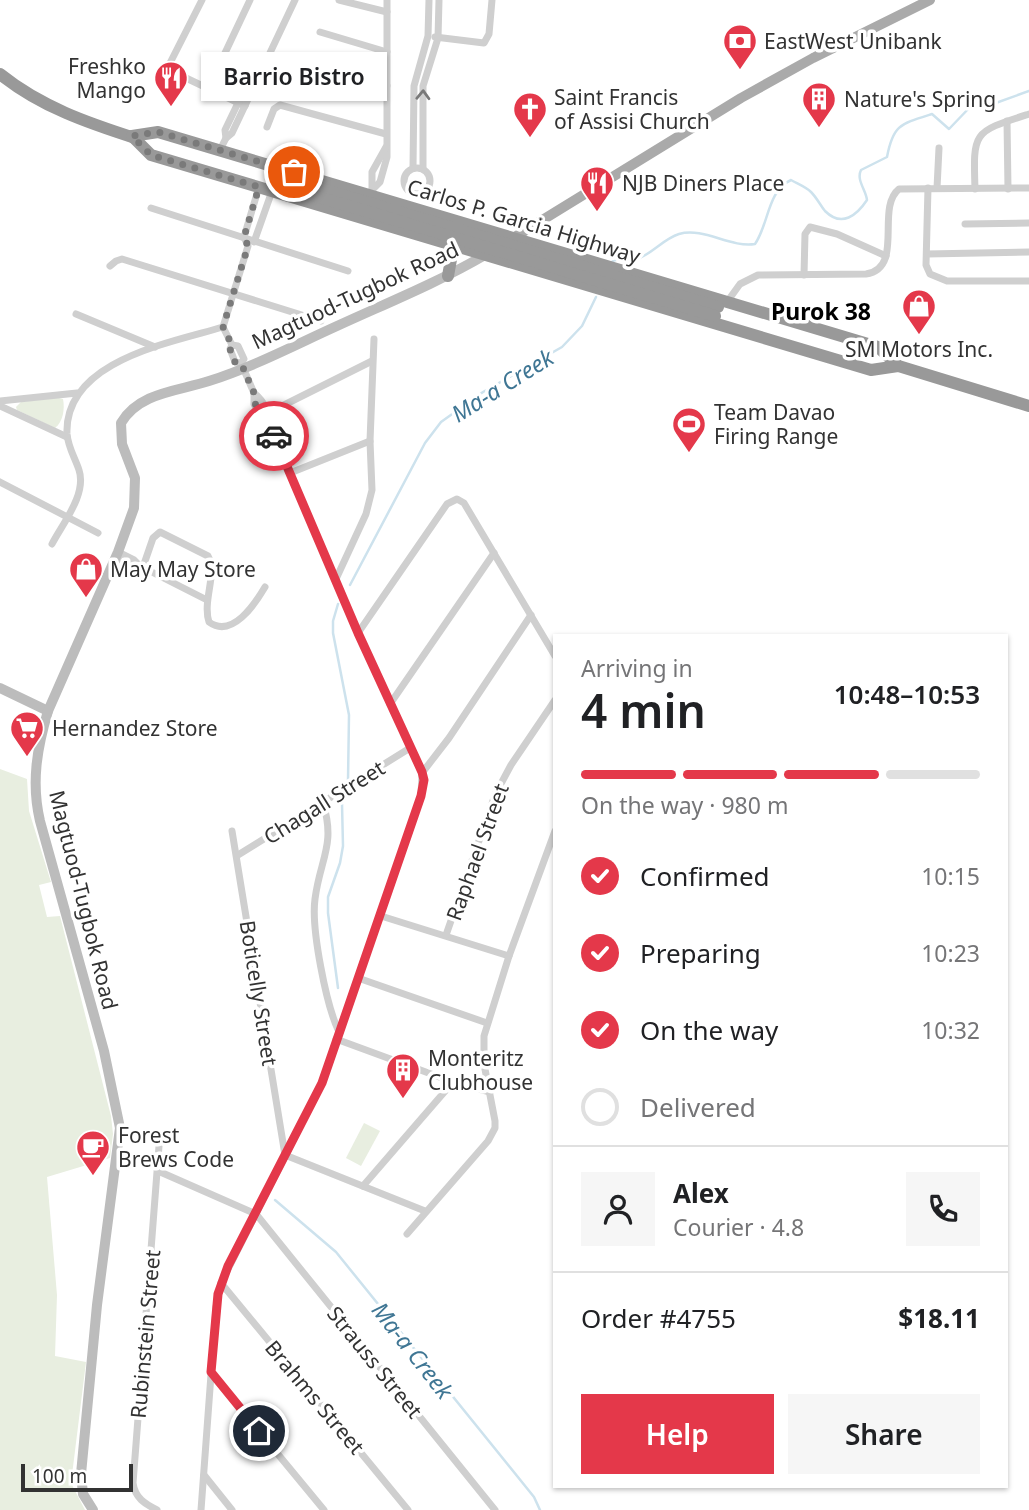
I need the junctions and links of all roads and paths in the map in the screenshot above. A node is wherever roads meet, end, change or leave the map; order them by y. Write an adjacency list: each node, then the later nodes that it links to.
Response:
1 (202, 0): 18 (street)
2 (250, 0): 18 (street)
3 (295, 0): 19 (street)
4 (339, 0): 10 (street)
5 (387, 0): 10 (street)
6 (429, 0): 12 (street)
7 (439, 0): 13 (street)
8 (492, 0): 13 (street)
9 (930, 0): 52 (main road)
10 (387, 12): 14 (street)
11 (320, 32): 14 (street)
12 (428, 36): 13 (street); 25 (street)
13 (438, 38): 26 (street, one-way to 13)
14 (387, 52): 17 (street)
15 (304, 64): 17 (street)
16 (0, 74): 24 (highway, Carlos P. Garcia Highway)
17 (387, 86): 23 (street)
18 (208, 89): 19 (street)
19 (241, 104): 28 (street)
20 (1029, 114): 21 (street)
21 (1007, 121): 36 (street); 37 (street)
22 (267, 127): 23 (street)
23 (386, 134): 38 (street)
24 (137, 138): 28 (highway, Carlos P. Garcia Highway); 35 (highway, Carlos P. Garcia Highway); 76 (highway, Carlos P. Garcia Highway, bridge)
25 (414, 141): 26 (street); 29 (street)
26 (423, 141): 30 (street)
27 (939, 148): 33 (street)
28 (220, 150): 31 (highway, Carlos P. Garcia Highway)
29 (413, 168): 30 (street); 39 (street)
30 (423, 169): 39 (street)
31 (314, 178): 38 (highway, Carlos P. Garcia Highway); 40 (highway)
32 (928, 188): 33 (street); 59 (street); 61 (street)
33 (937, 188): 36 (street)
34 (1029, 188): 37 (street)
35 (265, 189): 40 (highway, Carlos P. Garcia Highway); 48 (street); 49 (street)
36 (975, 189): 37 (street)
37 (1008, 189)
38 (371, 192): 41 (highway, Carlos P. Garcia Highway); 44 (highway)
39 (413, 192): 41 (street)
40 (307, 202): 44 (highway, Carlos P. Garcia Highway)
41 (409, 207): 43 (highway, Carlos P. Garcia Highway); 50 (highway)
42 (151, 208): 51 (street)
43 (440, 216): 46 (highway, Carlos P. Garcia Highway); 53 (highway)
44 (364, 219): 50 (highway, Carlos P. Garcia Highway)
45 (1029, 223): 47 (street)
46 (466, 224): 52 (highway, Carlos P. Garcia Highway); 55 (highway)
47 (965, 224)
48 (248, 225): 49 (street); 51 (street)
49 (260, 229): 54 (street)
50 (402, 230): 53 (highway, Carlos P. Garcia Highway)
51 (244, 237): 54 (street); 56 (street)
52 (514, 238): 57 (highway, Carlos P. Garcia Highway); 60 (main road)
53 (433, 239): 55 (highway, Carlos P. Garcia Highway)
54 (256, 241): 56 (street); 65 (street)
55 (452, 245): 60 (highway, Carlos P. Garcia Highway); 68 (highway)
56 (248, 246): 72 (street)
57 (546, 248): 62 (highway, Carlos P. Garcia Highway); 66 (highway)
58 (1029, 252): 59 (street)
59 (927, 254): 69 (street)
60 (485, 255): 66 (highway, Carlos P. Garcia Highway); 68 (main road, Magtuod-Tugbok Road)
61 (886, 256): 67 (street); 67 (street)
62 (581, 258): 64 (highway, Carlos P. Garcia Highway); 70 (highway)
63 (110, 266): 72 (street)
64 (619, 269): 71 (highway, Carlos P. Garcia Highway); 73 (highway)
65 (348, 271)
66 (539, 271): 70 (highway, Carlos P. Garcia Highway)
67 (804, 275): 76 (street)
68 (448, 276): 85 (main road, Magtuod-Tugbok Road)
69 (1029, 281)
70 (574, 282): 73 (highway, Carlos P. Garcia Highway)
71 (660, 282): 74 (highway, Carlos P. Garcia Highway); 75 (highway)
72 (233, 293): 79 (street); 80 (street)
73 (612, 293): 75 (highway, Carlos P. Garcia Highway)
74 (704, 295): 76 (highway, Carlos P. Garcia Highway); 78 (highway)
75 (653, 305): 78 (highway, Carlos P. Garcia Highway)
76 (720, 308): 84 (highway, Carlos P. Garcia Highway); 84 (highway, Carlos P. Garcia Highway)
77 (76, 314): 82 (street)
78 (697, 318): 84 (highway, Carlos P. Garcia Highway)
79 (321, 321)
80 (223, 327): 82 (street); 85 (street)
81 (374, 339): 83 (street)
82 (155, 346): 86 (street)
83 (372, 360): 90 (street); 94 (street)
84 (893, 364): 89 (highway, Carlos P. Garcia Highway)
85 (242, 366): 87 (street); 101 (main road, Magtuod-Tugbok Road)
86 (77, 393): 88 (street); 93 (street)
87 (254, 393): 90 (street); 91 (street)
88 (0, 403): 93 (street)
89 (1029, 406)
90 (268, 413): 91 (street); 92 (street)
91 (260, 417): 92 (street)
92 (269, 425): 95 (street)
93 (67, 437): 97 (street)
94 (370, 441): 95 (street); 103 (street)
95 (290, 473): 103 (street)
96 (0, 482): 97 (street)
97 (67, 516): 98 (street); 99 (street)
98 (98, 533)
99 (52, 544)
100 (494, 553): 106 (street); 107 (street); 111 (street)
101 (117, 555): 102 (street); 112 (main road, Magtuod-Tugbok Road)
102 (141, 566): 105 (street); 105 (street)
103 (336, 579): 107 (street)
104 (265, 587): 105 (street)
105 (207, 600)
106 (531, 615): 108 (street); 114 (street)
107 (358, 633): 111 (street)
108 (553, 653)
109 (0, 688): 112 (main road)
110 (553, 703): 120 (street, Raphael Street)
111 (390, 704): 113 (street)
112 (48, 711): 137 (main road, Magtuod-Tugbok Road)
113 (411, 748): 114 (street); 115 (street, Chagall Street)
114 (422, 772): 119 (street)
115 (323, 803): 118 (street, Chagall Street); 124 (street)
116 (232, 831): 118 (street, Boticelly Street)
117 (553, 836): 121 (street)
118 (238, 855): 128 (street, Boticelly Street)
119 (381, 916): 120 (street); 122 (street)
120 (446, 935): 121 (street)
121 (509, 957): 123 (street)
122 (358, 978): 123 (street); 124 (street)
123 (487, 1023): 126 (street)
124 (337, 1036): 125 (street); 128 (street)
125 (453, 1082): 126 (street); 130 (street)
126 (490, 1092): 131 (street)
127 (159, 1146): 129 (street, Rubinstein Street)
128 (285, 1155): 130 (street); 132 (street)
129 (158, 1171): 132 (street); 138 (street, Rubinstein Street)
130 (363, 1186): 131 (street)
131 (425, 1211): 133 (street)
132 (256, 1213): 134 (street); 143 (street, Strauss Street)
133 (408, 1234)
134 (221, 1283): 135 (street); 142 (street, Brahms Street)
135 (211, 1372): 136 (street); 141 (street)
136 (203, 1475): 139 (street); 140 (street)
137 (93, 1510)
138 (157, 1510)
139 (201, 1510)
140 (232, 1510)
141 (324, 1510)
142 (408, 1510)
143 (495, 1510)

